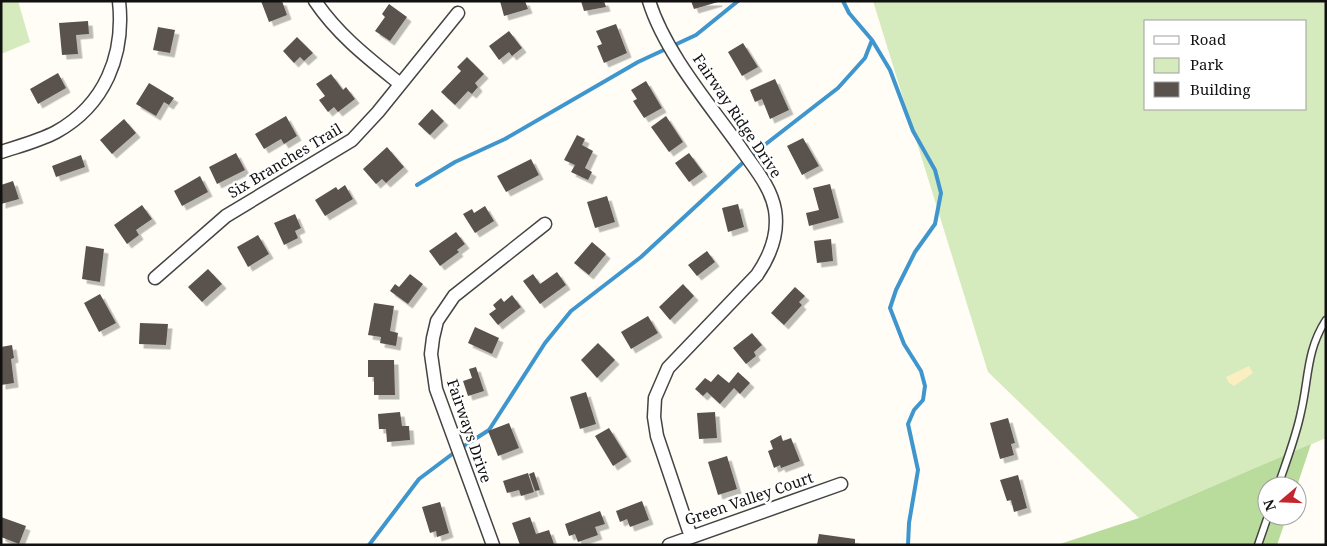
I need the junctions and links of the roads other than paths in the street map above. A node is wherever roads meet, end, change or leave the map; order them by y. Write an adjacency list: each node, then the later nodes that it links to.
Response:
1 (119, 1): 6 (street)
2 (316, 1): 5 (street)
3 (649, 1): 13 (street, Fairway Ridge Drive)
4 (458, 13): 5 (street, Six Branches Trail)
5 (399, 83): 8 (street, Six Branches Trail)
6 (1, 152)
7 (545, 224): 14 (street, Fairways Drive)
8 (155, 278)
9 (1326, 320): 10 (lane)
10 (1281, 476)
11 (841, 484): 13 (street, Green Valley Court)
12 (1265, 526): 16 (lane)
13 (691, 537): 15 (street, Green Valley Court)
14 (493, 545)
15 (669, 545)
16 (1258, 545)

